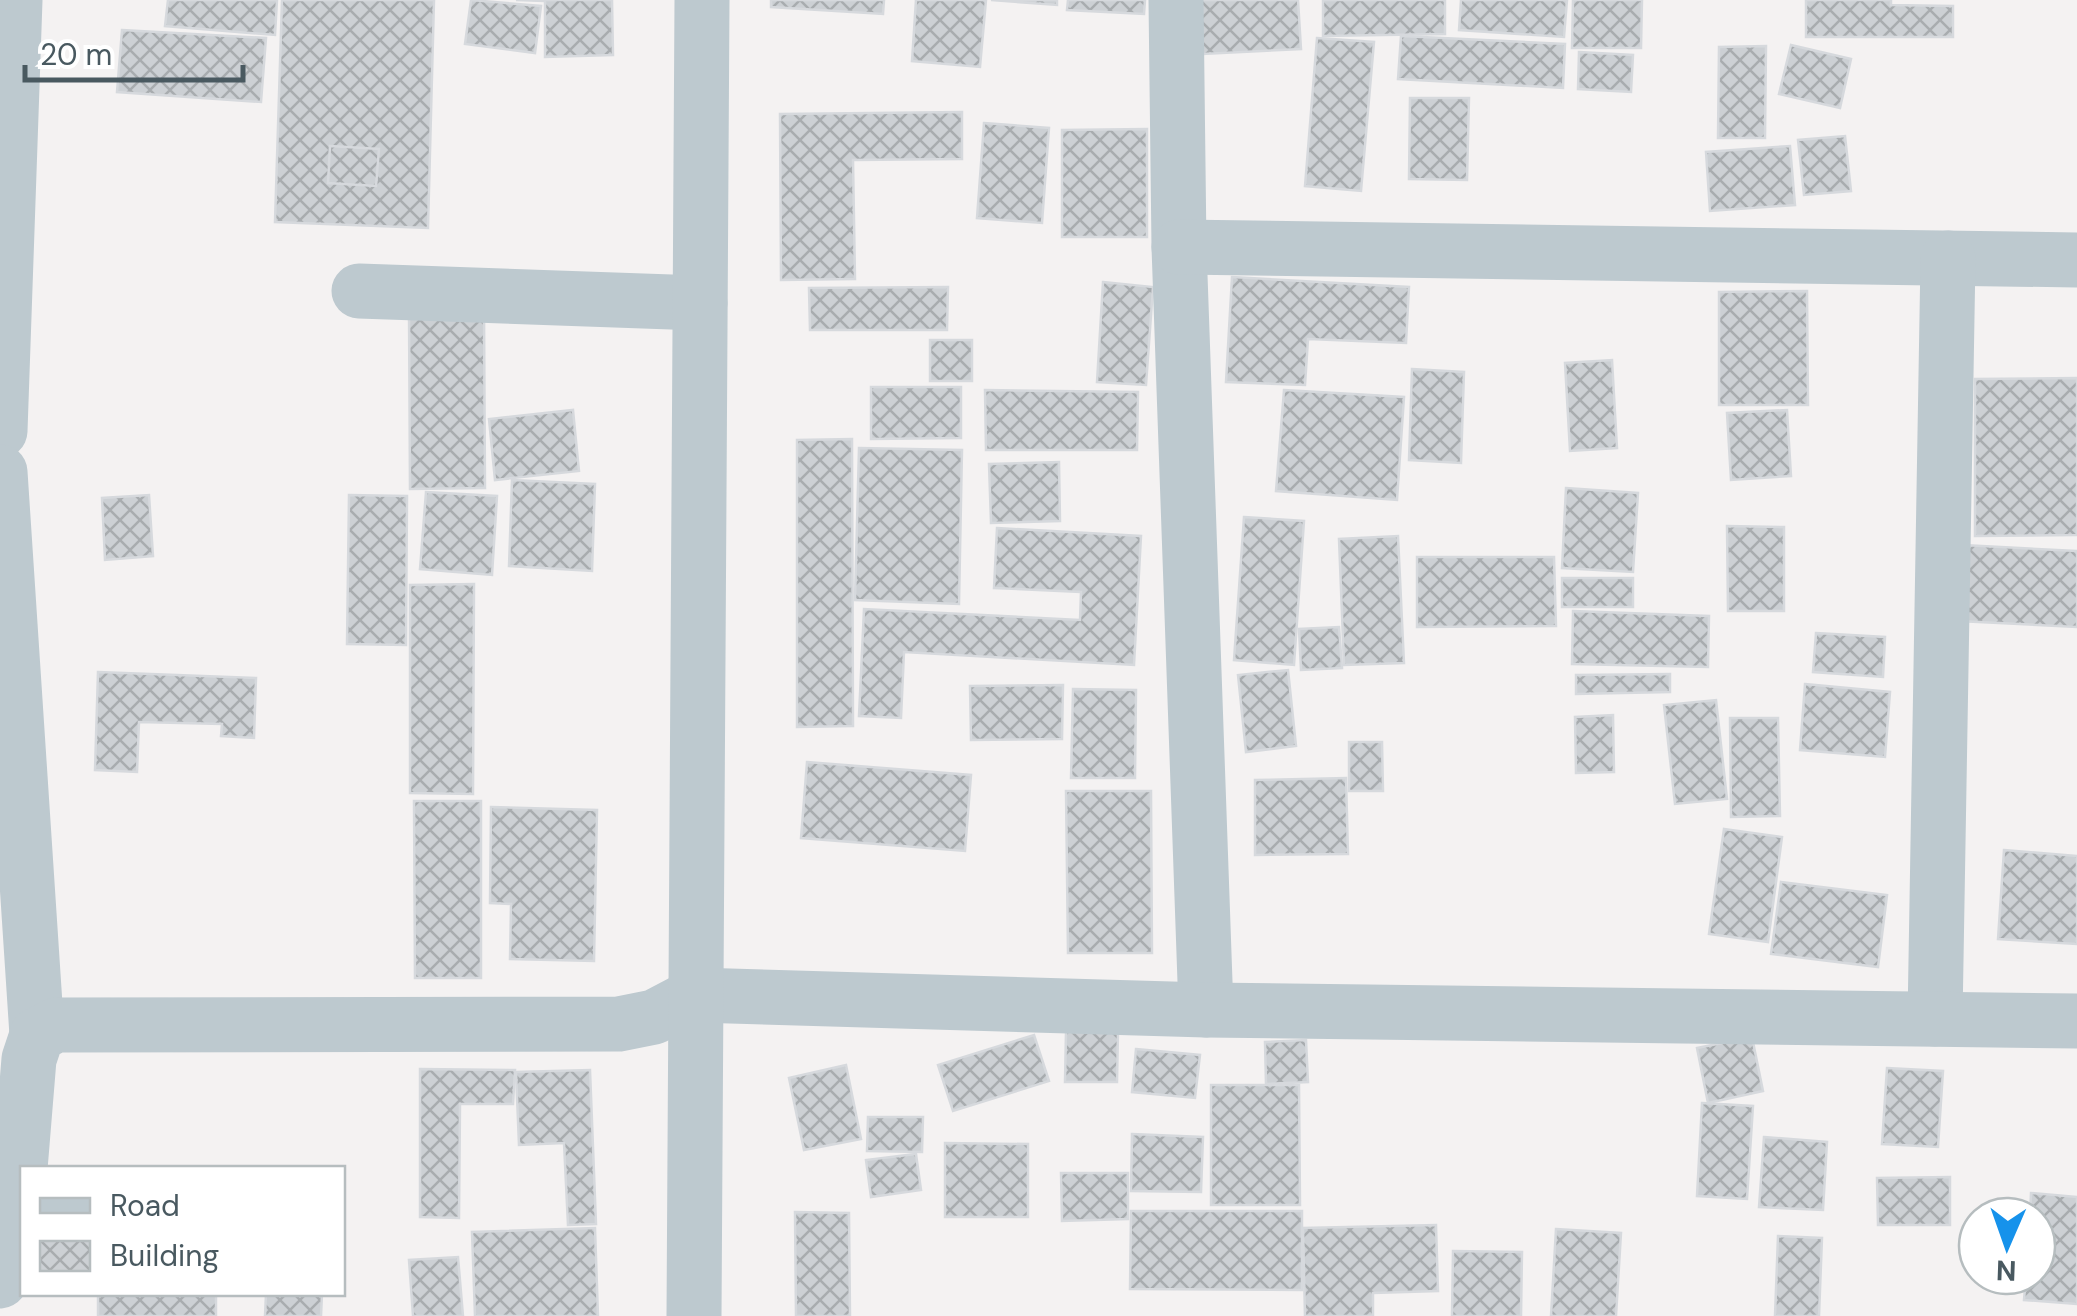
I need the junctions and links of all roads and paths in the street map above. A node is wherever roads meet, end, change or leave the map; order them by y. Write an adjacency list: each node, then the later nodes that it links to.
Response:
1 (16, 0): 9 (street)
2 (702, 0): 8 (street)
3 (1176, 0): 4 (street)
4 (1178, 247): 5 (street); 12 (street)
5 (1948, 258): 6 (street); 13 (street)
6 (2077, 260)
7 (358, 291): 8 (street)
8 (700, 303): 11 (street)
9 (0, 431)
10 (0, 472): 15 (street)
11 (696, 996): 12 (street); 15 (street); 19 (street)
12 (1206, 1010): 13 (street)
13 (1934, 1020): 14 (street)
14 (2077, 1021)
15 (37, 1035): 16 (street)
16 (20, 1166)
17 (20, 1168): 18 (street)
18 (0, 1281)
19 (694, 1316)

